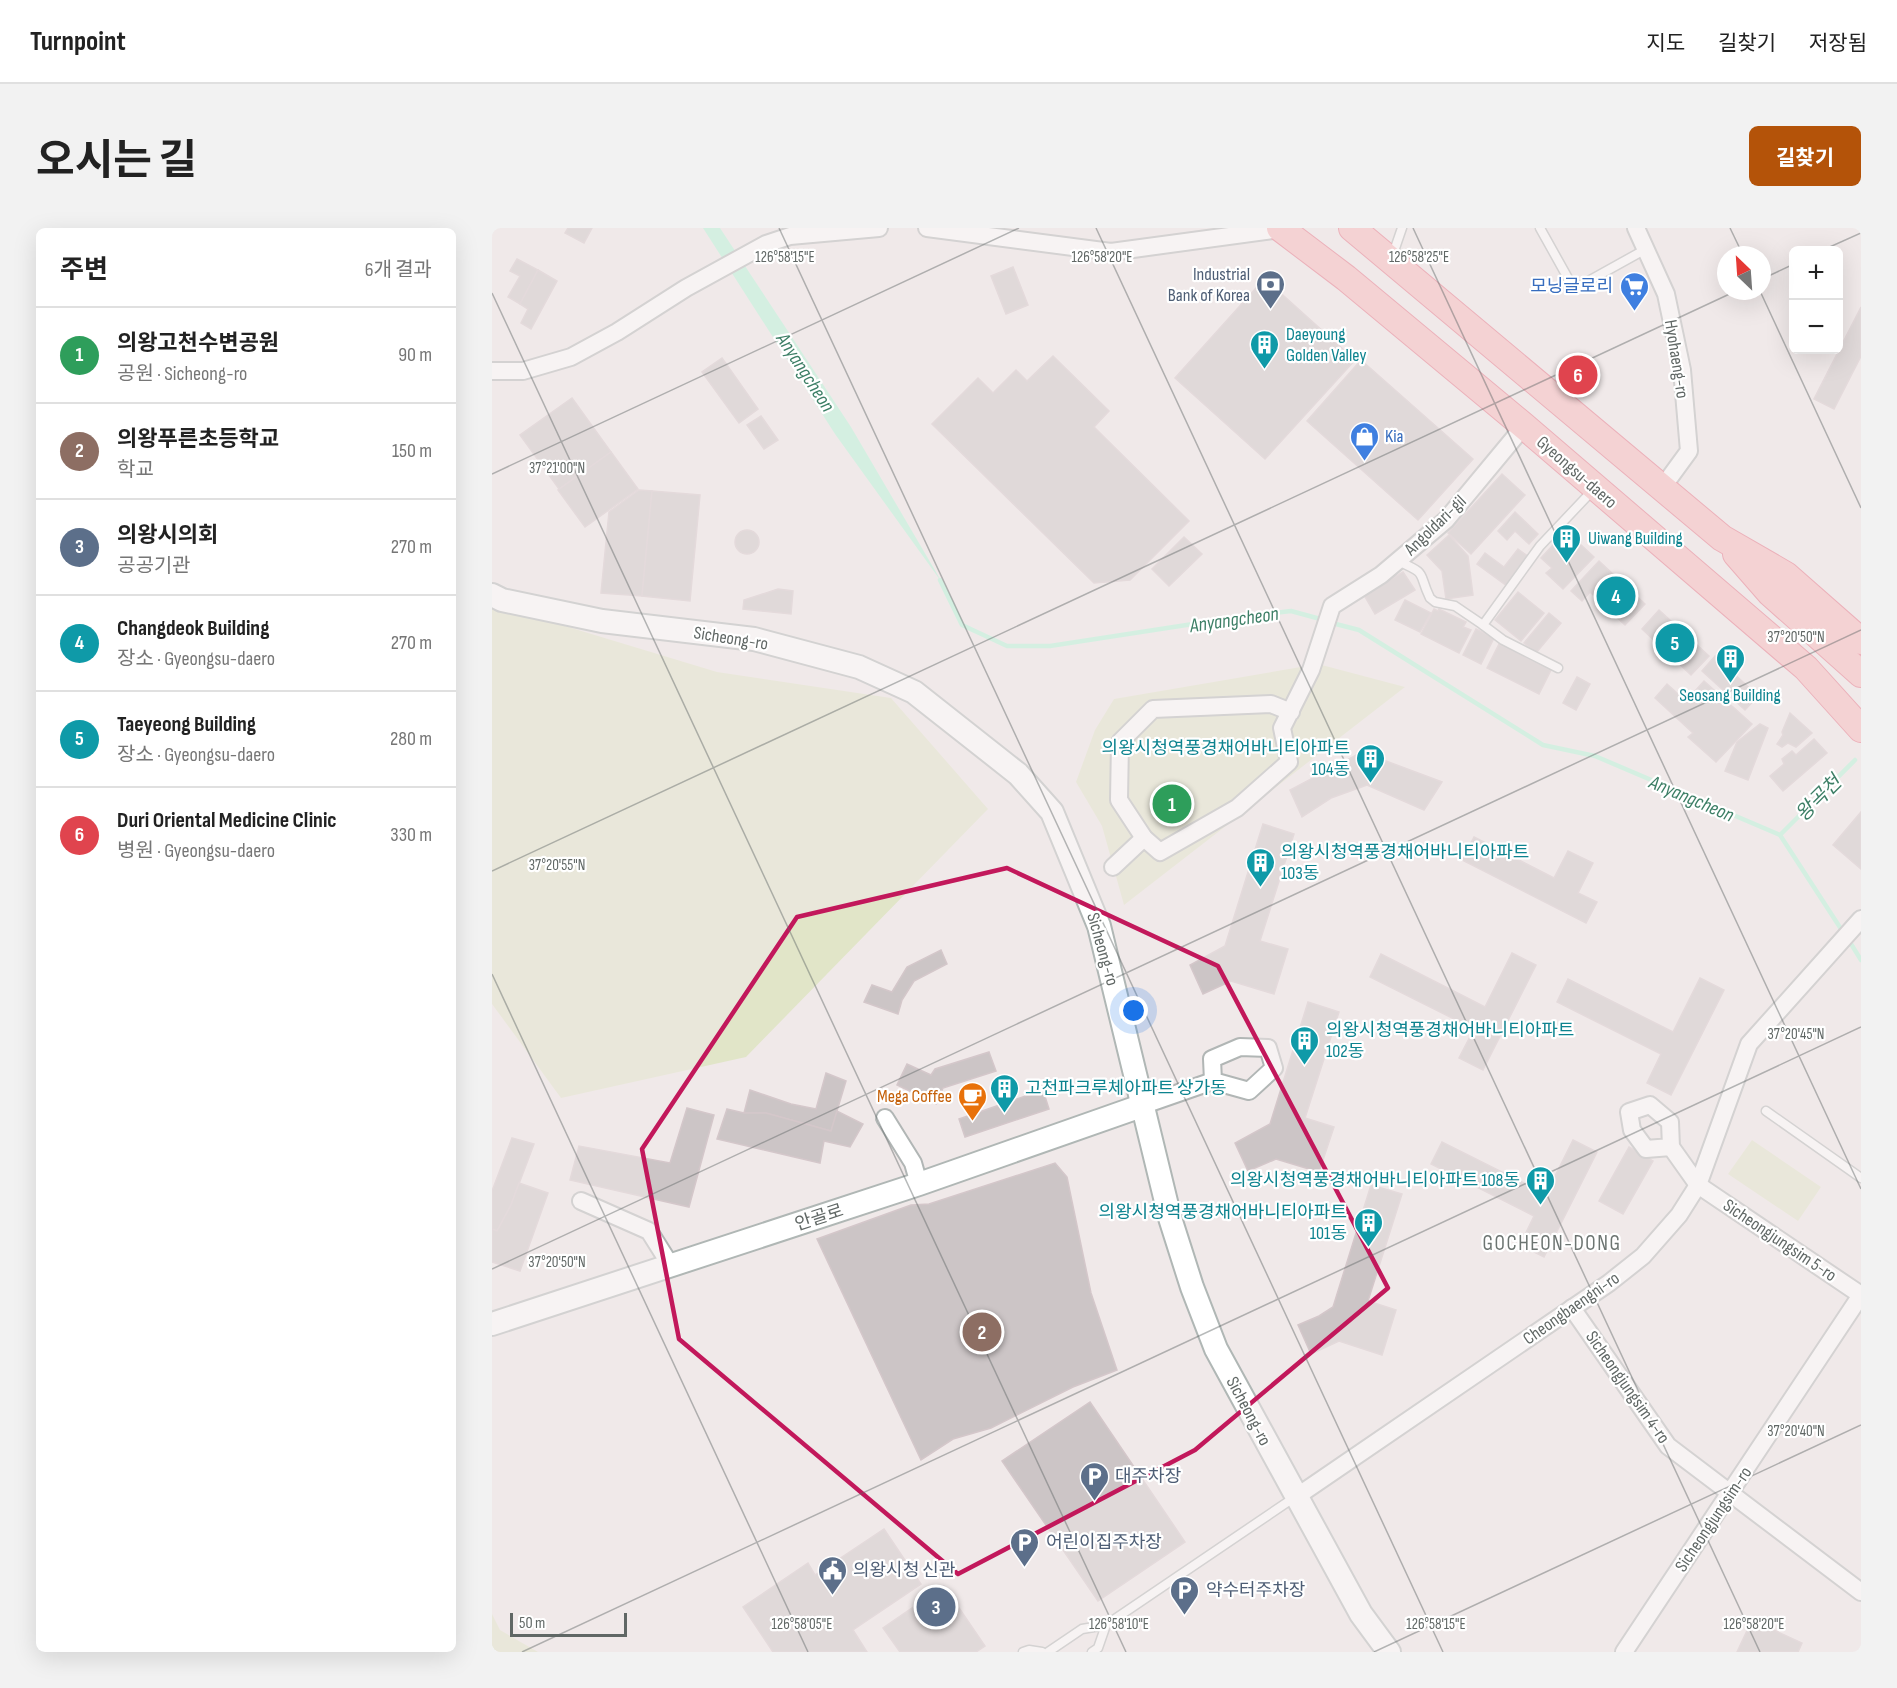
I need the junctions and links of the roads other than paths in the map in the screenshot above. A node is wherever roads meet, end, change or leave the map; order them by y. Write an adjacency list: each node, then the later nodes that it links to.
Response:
1 (879, 228): 12 (street)
2 (927, 228): 9 (street)
3 (1165, 228): 9 (street)
4 (1281, 228): 9 (street); 13 (main road, Gyeongsu-daero)
5 (1352, 228): 11 (main road)
6 (1402, 228): 11 (lane)
7 (1540, 228): 10 (lane)
8 (1636, 228): 10 (street, Hyohaeng-ro)
9 (1150, 245)
10 (1647, 249): 15 (street, Hyohaeng-ro)
11 (1391, 260): 15 (main road)
12 (492, 370)
13 (1524, 426): 14 (main road, Gyeongsu-daero); 17 (street, Angoldari-gil)
14 (1595, 487): 19 (lane); 21 (main road, Gyeongsu-daero)
15 (1662, 488): 16 (main road)
16 (1722, 538): 20 (main road); 23 (main road)
17 (1398, 561): 19 (lane); 25 (street, Angoldari-gil)
18 (492, 595): 31 (street, Sicheong-ro)
19 (1483, 625): 22 (lane)
20 (1861, 641)
21 (1806, 668): 24 (main road); 26 (main road, Gyeongsu-daero)
22 (1558, 669)
23 (1861, 674)
24 (1861, 706)
25 (1291, 712): 27 (street); 27 (street)
26 (1861, 729)
27 (1144, 838): 28 (street)
28 (1113, 867)
29 (1861, 919): 37 (street, Cheongbaengni-ro)
30 (1213, 1081): 31 (street)
31 (1144, 1105): 36 (street, 안골로); 44 (street, Sicheong-ro)
32 (1766, 1111): 35 (lane)
33 (885, 1118): 36 (street)
34 (1671, 1147): 37 (street)
35 (1861, 1178)
36 (919, 1184): 39 (street, 안골로)
37 (1698, 1185): 40 (street, Sicheongjungsim 5-ro); 41 (street, Cheongbaengni-ro)
38 (581, 1201): 39 (street)
39 (671, 1266): 42 (street, 안골로)
40 (1861, 1295): 43 (street, Sicheongjungsim-ro)
41 (1572, 1308): 43 (street, Sicheongjungsim 4-ro); 44 (street, Cheongbaengni-ro)
42 (492, 1324)
43 (1730, 1492): 45 (street, Sicheongjungsim 4-ro); 52 (street, Sicheongjungsim-ro)
44 (1296, 1497): 46 (lane); 51 (street, Sicheong-ro)
45 (1861, 1592)
46 (1106, 1625): 49 (lane); 50 (lane)
47 (1023, 1652): 48 (lane)
48 (1042, 1652)
49 (1048, 1652)
50 (1092, 1652)
51 (1389, 1652)
52 (1624, 1652)

